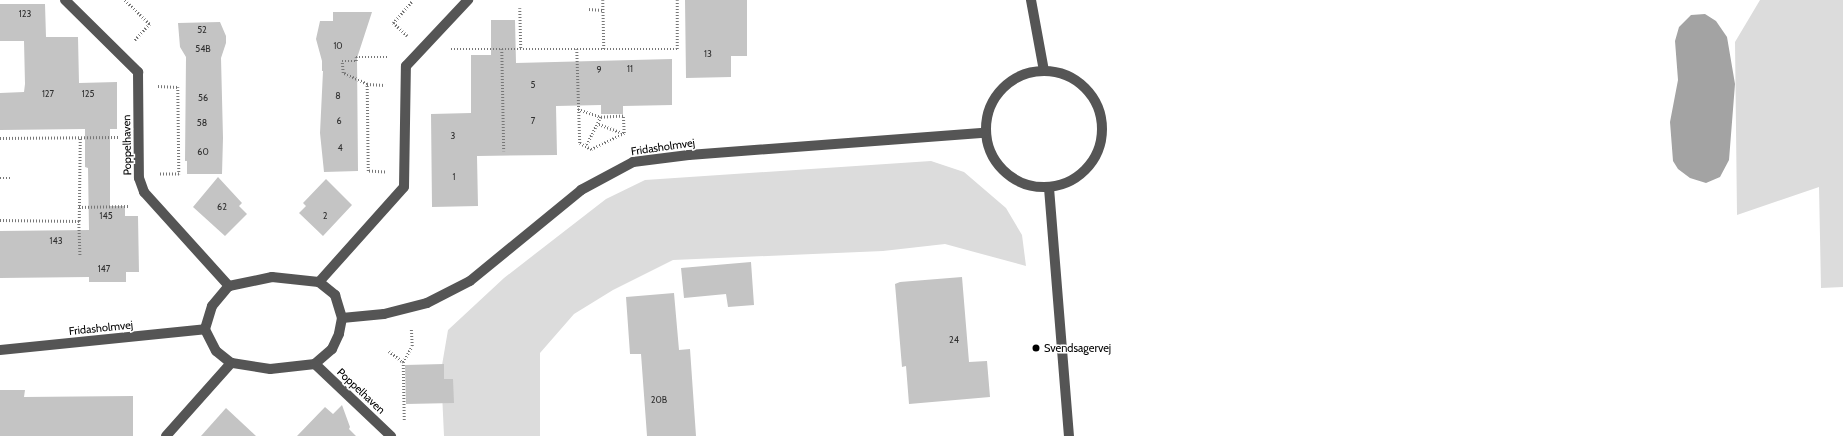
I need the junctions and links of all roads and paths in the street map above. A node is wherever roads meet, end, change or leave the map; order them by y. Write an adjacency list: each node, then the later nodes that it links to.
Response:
1 (65, 0): 16 (street, Poppelhaven)
2 (125, 0): 16 (path)
3 (413, 0): 15 (path)
4 (468, 0): 15 (street)
5 (603, 0): 10 (path)
6 (677, 0): 14 (path)
7 (1031, 0): 18 (street)
8 (520, 8): 12 (path)
9 (590, 9): 10 (path)
10 (603, 10): 14 (path)
11 (502, 49): 12 (path); 15 (path); 31 (path)
12 (521, 49): 13 (path)
13 (577, 49): 14 (path); 22 (path)
14 (604, 49)
15 (421, 50): 21 (street)
16 (121, 55): 20 (street, Poppelhaven)
17 (371, 57): 19 (path)
18 (1044, 71): 26 (street); 36 (street)
19 (367, 84): 21 (path); 32 (path)
20 (138, 85): 27 (street, Poppelhaven); 33 (path)
21 (406, 85): 32 (street)
22 (578, 109): 23 (path); 30 (path)
23 (601, 117): 24 (path); 25 (path)
24 (599, 124): 25 (path); 30 (path)
25 (624, 133): 30 (path)
26 (984, 133): 36 (street); 44 (street, Fridasholmvej)
27 (139, 137): 29 (path); 33 (street, Poppelhaven)
28 (0, 138): 29 (path)
29 (80, 138): 38 (path)
30 (586, 146)
31 (504, 151)
32 (404, 173): 42 (street)
33 (139, 174): 37 (street, Poppelhaven)
34 (0, 178): 35 (path)
35 (12, 178)
36 (1049, 188): 55 (street)
37 (157, 206): 38 (path); 43 (street, Poppelhaven)
38 (79, 207): 40 (path)
39 (0, 220): 40 (path)
40 (79, 221): 41 (path)
41 (80, 256)
42 (319, 282): 43 (street); 45 (street)
43 (229, 286): 46 (street)
44 (410, 307): 45 (street, Fridasholmvej); 49 (path)
45 (342, 318): 51 (street)
46 (205, 329): 47 (street, Fridasholmvej); 50 (street)
47 (0, 350)
48 (389, 351): 49 (path)
49 (403, 362): 52 (path)
50 (231, 363): 51 (street); 53 (street)
51 (315, 364): 54 (street, Poppelhaven)
52 (404, 421)
53 (166, 436)
54 (391, 436)
55 (1069, 436)

